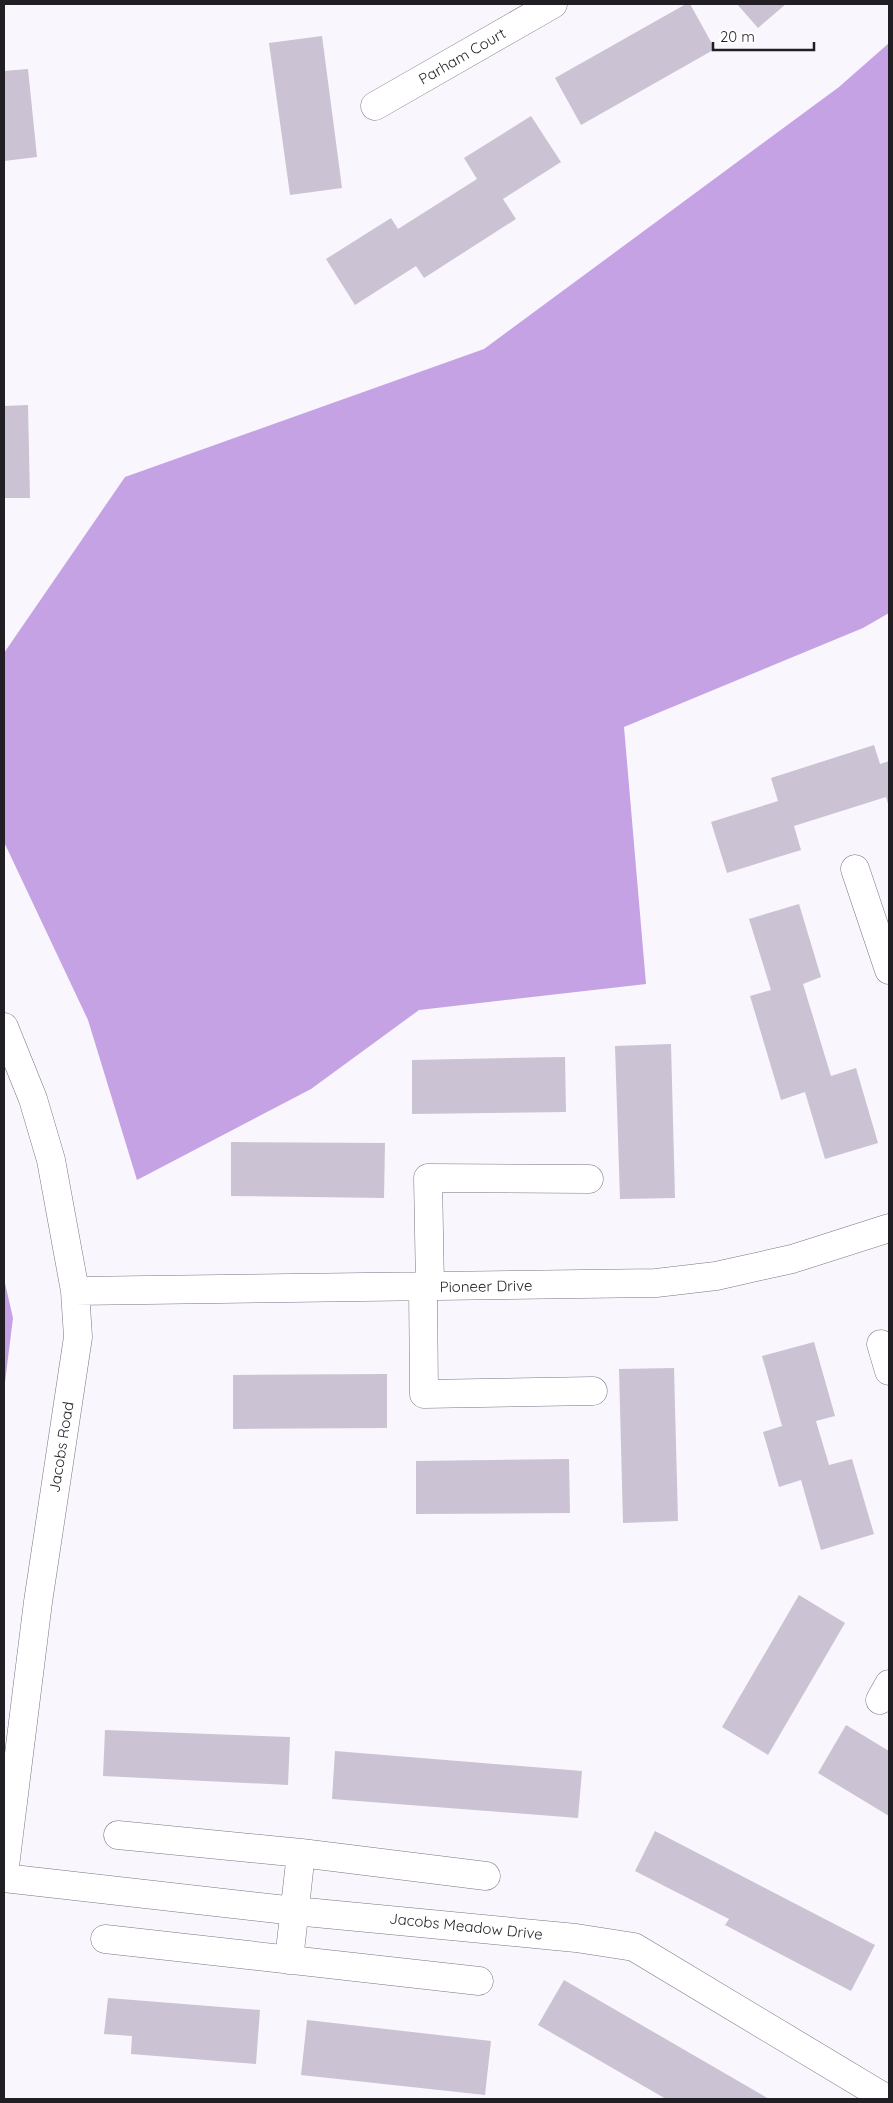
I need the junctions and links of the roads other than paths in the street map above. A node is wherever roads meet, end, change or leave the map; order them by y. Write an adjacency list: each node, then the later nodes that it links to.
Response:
1 (550, 4): 2 (street, Parham Court)
2 (375, 106)
3 (855, 869): 4 (street)
4 (889, 970)
5 (4, 1027): 9 (street, Jacobs Road)
6 (589, 1178): 8 (street)
7 (889, 1228): 8 (street, Pioneer Drive)
8 (426, 1286): 9 (street, Pioneer Drive); 12 (street)
9 (75, 1291): 15 (street, Jacobs Road)
10 (881, 1344): 11 (street)
11 (889, 1371)
12 (593, 1391)
13 (118, 1835): 14 (street)
14 (301, 1853): 16 (street); 18 (street)
15 (4, 1874)
16 (486, 1876)
17 (4, 1878): 18 (street, Jacobs Meadow Drive)
18 (295, 1910): 20 (street); 22 (street, Jacobs Meadow Drive)
19 (105, 1939): 20 (street)
20 (289, 1960): 21 (street)
21 (479, 1981)
22 (887, 2099)

